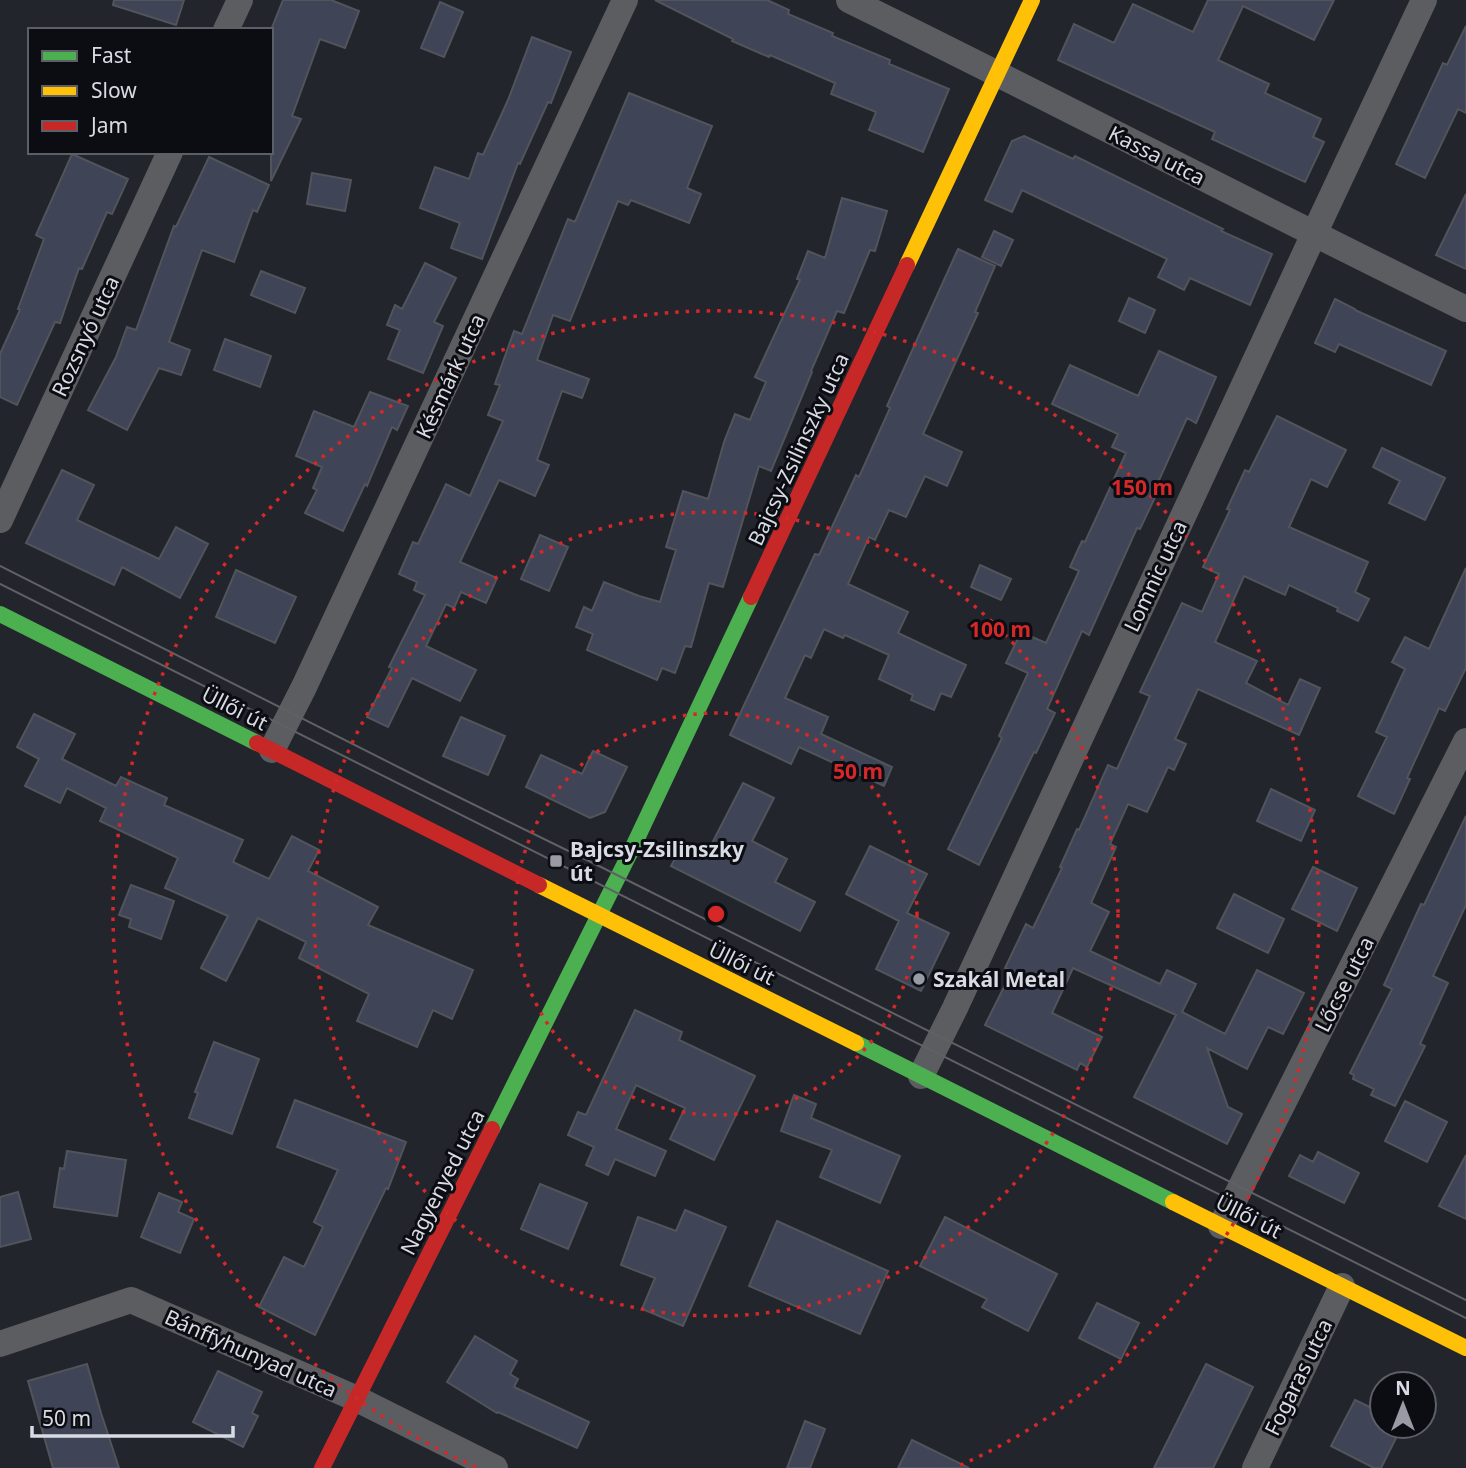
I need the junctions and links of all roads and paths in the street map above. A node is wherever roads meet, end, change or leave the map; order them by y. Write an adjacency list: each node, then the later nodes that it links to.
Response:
1 (240, 0): 6 (street)
2 (625, 0): 14 (street, Késmárk utca)
3 (849, 0): 7 (street, Kassa utca)
4 (1032, 0): 7 (main road, Bajcsy-Zsilinszky utca)
5 (1424, 0): 9 (street, Lomnic utca)
6 (227, 28)
7 (998, 74): 9 (street, Kassa utca); 15 (main road, Bajcsy-Zsilinszky utca)
8 (169, 154): 11 (street, Rozsnyó utca)
9 (1314, 234): 10 (street, Kassa utca); 16 (street, Lomnic utca)
10 (1466, 309)
11 (0, 520)
12 (0, 614): 14 (main road, Üllői út)
13 (1466, 741): 17 (street, Lőcse utca)
14 (272, 750): 15 (main road, Üllői út)
15 (599, 916): 16 (main road, Üllői út); 21 (main road, Nagyenyed utca)
16 (921, 1076): 17 (main road, Üllői út)
17 (1221, 1226): 18 (main road, Üllői út)
18 (1342, 1286): 20 (main road, Üllői út); 24 (street, Fogaras utca)
19 (0, 1344): 21 (street, Bánffyhunyad utca)
20 (1466, 1348)
21 (357, 1399): 22 (main road, Nagyenyed utca); 23 (street, Bánffyhunyad utca)
22 (322, 1468)
23 (495, 1468)
24 (1255, 1468)

